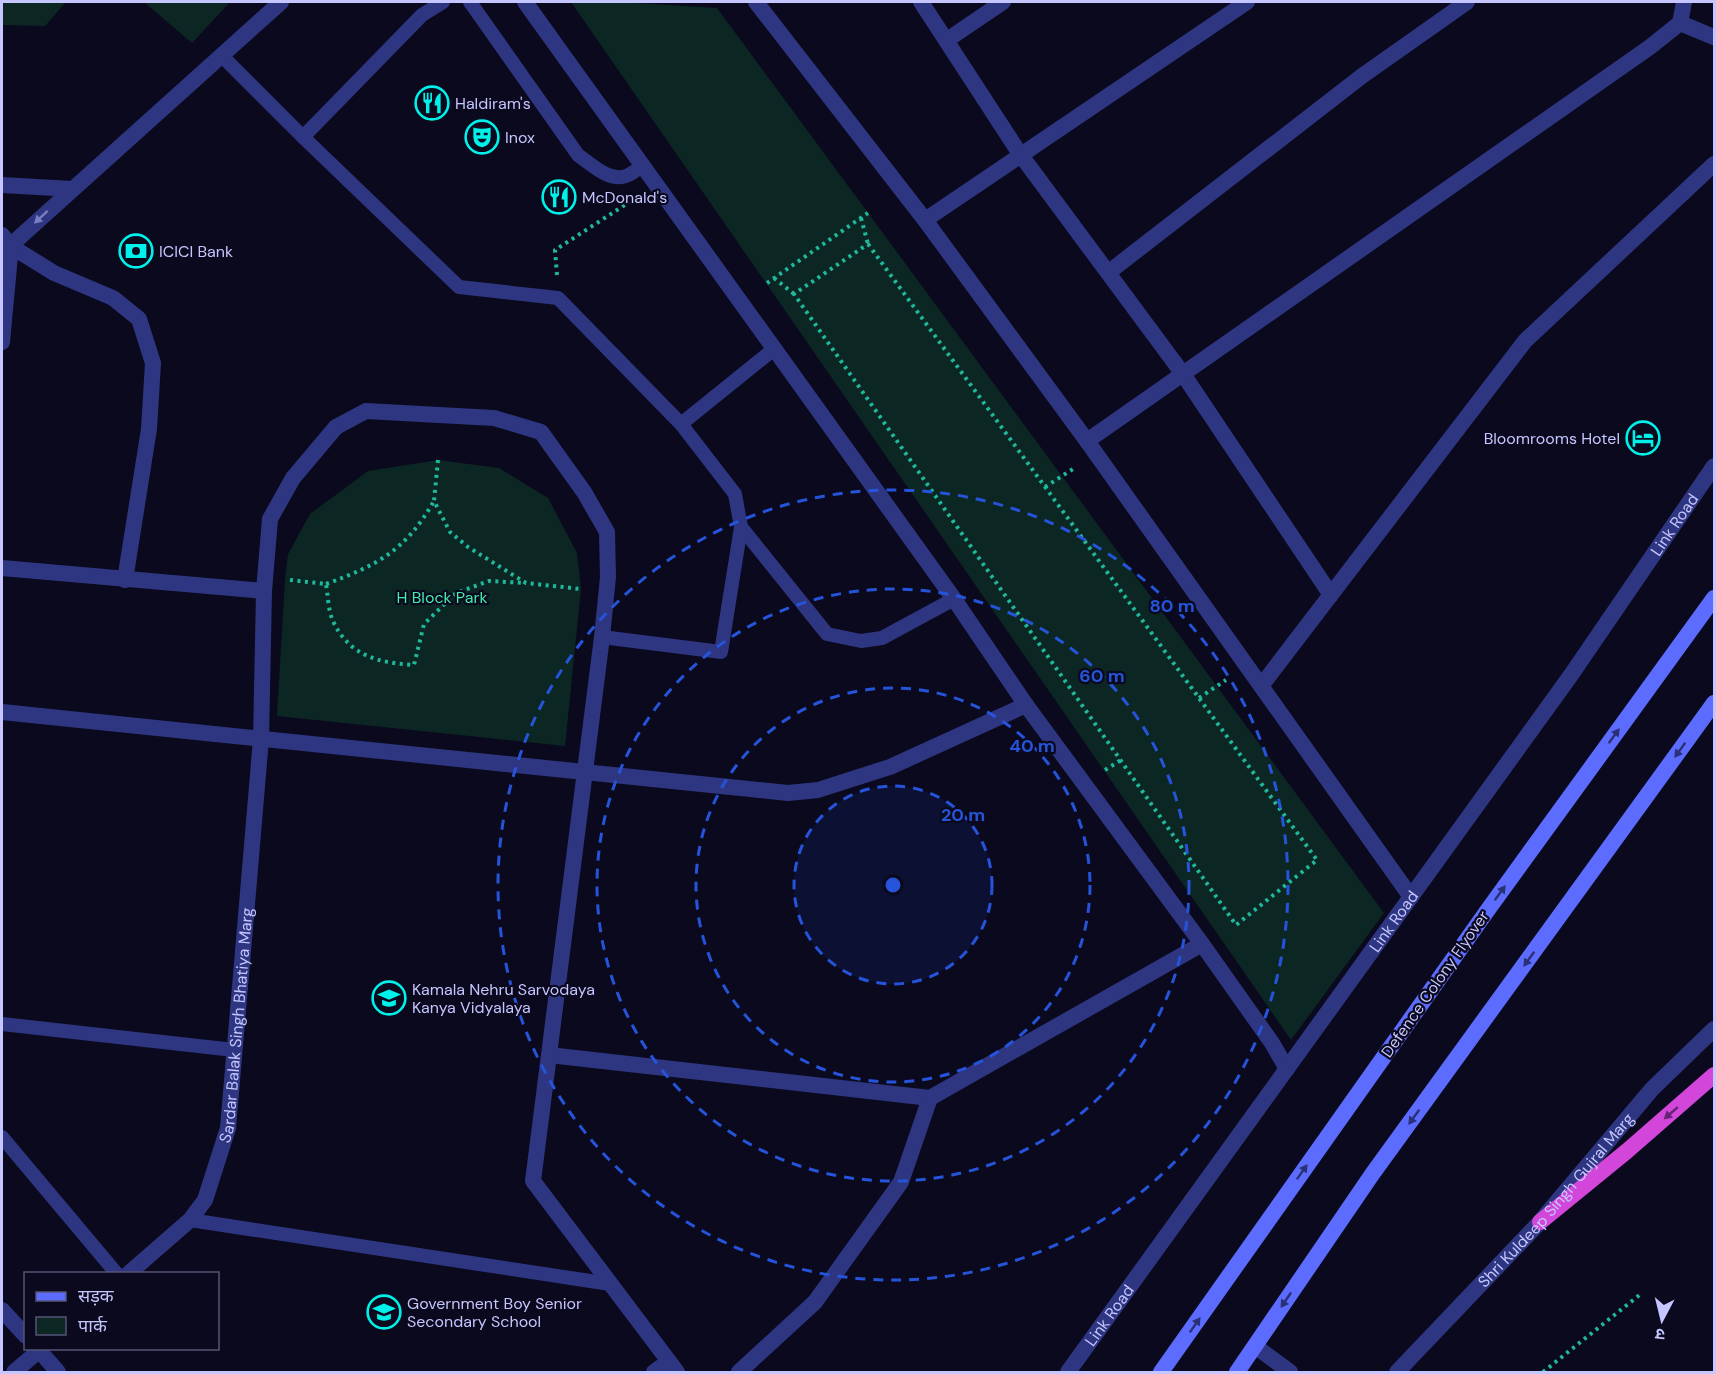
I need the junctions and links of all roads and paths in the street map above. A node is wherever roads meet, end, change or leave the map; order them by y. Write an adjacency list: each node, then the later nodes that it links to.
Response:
1 (281, 2): 14 (street)
2 (443, 2): 15 (lane)
3 (470, 2): 18 (lane)
4 (525, 2): 18 (street)
5 (756, 2): 24 (street)
6 (921, 2): 13 (street)
7 (1003, 2): 13 (street)
8 (1247, 2): 16 (street)
9 (1467, 2): 27 (street)
10 (1684, 2): 11 (street)
11 (1680, 23): 12 (street); 34 (street)
12 (1714, 37)
13 (947, 40): 16 (street)
14 (222, 56): 15 (lane); 21 (street)
15 (303, 137): 31 (lane)
16 (1020, 154): 24 (street); 27 (street)
17 (1714, 164): 49 (street)
18 (643, 165): 19 (street)
19 (657, 184): 31 (path); 33 (street)
20 (2, 185): 21 (street)
21 (72, 189): 25 (street, one-way to 25)
22 (868, 213): 23 (path)
23 (861, 218): 26 (path); 28 (path)
24 (925, 220): 36 (street)
25 (6, 240): 32 (street); 43 (street)
26 (868, 244): 30 (path); 39 (path)
27 (1109, 272): 34 (street)
28 (774, 278): 29 (path); 30 (path)
29 (766, 283)
30 (794, 294): 55 (path)
31 (558, 298): 35 (lane)
32 (2, 342)
33 (774, 349): 35 (lane); 51 (street)
34 (1183, 374): 36 (street); 49 (street)
35 (681, 424): 41 (lane)
36 (1092, 447): 39 (path); 53 (street)
37 (438, 460): 40 (path)
38 (1714, 466): 61 (street, Link Road)
39 (1045, 487): 55 (path)
40 (435, 501): 45 (path); 46 (path)
41 (741, 527): 51 (lane); 52 (lane)
42 (2, 568): 43 (street)
43 (125, 580): 48 (street)
44 (285, 580): 46 (path)
45 (526, 583): 46 (path); 47 (path)
46 (326, 584)
47 (581, 589)
48 (264, 591): 52 (street, Sardar Balak Singh Bhatiya Marg); 59 (street, Sardar Balak Singh Bhatiya Marg)
49 (1330, 595): 54 (street)
50 (1714, 598): 88 (main road, Defence Colony Flyover, one-way to 50)
51 (954, 599): 57 (street)
52 (602, 637): 60 (street, Sardar Balak Singh Bhatiya Marg)
53 (1247, 666): 54 (street); 55 (path)
54 (1261, 686): 61 (street)
55 (1199, 698)
56 (1714, 703): 79 (main road, one-way to 79)
57 (1026, 705): 60 (street); 62 (street)
58 (2, 712): 59 (street)
59 (261, 739): 60 (street); 65 (street, Sardar Balak Singh Bhatiya Marg)
60 (584, 773): 66 (street, Sardar Balak Singh Bhatiya Marg)
61 (1411, 897): 67 (street, Link Road)
62 (1202, 944): 67 (street); 69 (street)
63 (2, 1024): 65 (lane)
64 (1714, 1029): 72 (street, Shri Kuldeep Singh Gujral Marg)
65 (234, 1050): 71 (street, Sardar Balak Singh Bhatiya Marg)
66 (549, 1055): 69 (street); 75 (street, Sardar Balak Singh Bhatiya Marg)
67 (1287, 1069): 87 (street, Link Road)
68 (1714, 1075): 72 (highway, one-way to 72)
69 (930, 1098): 86 (street)
70 (2, 1137): 73 (lane)
71 (190, 1220): 74 (street, Sardar Balak Singh Bhatiya Marg); 75 (lane)
72 (1540, 1222): 91 (street, Shri Kuldeep Singh Gujral Marg)
73 (115, 1272)
74 (130, 1272)
75 (610, 1284): 82 (street, Sardar Balak Singh Bhatiya Marg)
76 (1642, 1293): 92 (path)
77 (2, 1311): 78 (street)
78 (24, 1334)
79 (1255, 1346): 89 (main road); 90 (street)
80 (39, 1350): 83 (street)
81 (41, 1350): 84 (street)
82 (673, 1367): 85 (street)
83 (14, 1372)
84 (58, 1372)
85 (654, 1372)
86 (739, 1372)
87 (1068, 1372)
88 (1161, 1372)
89 (1237, 1372)
90 (1290, 1372)
91 (1397, 1372)
92 (1543, 1372)

